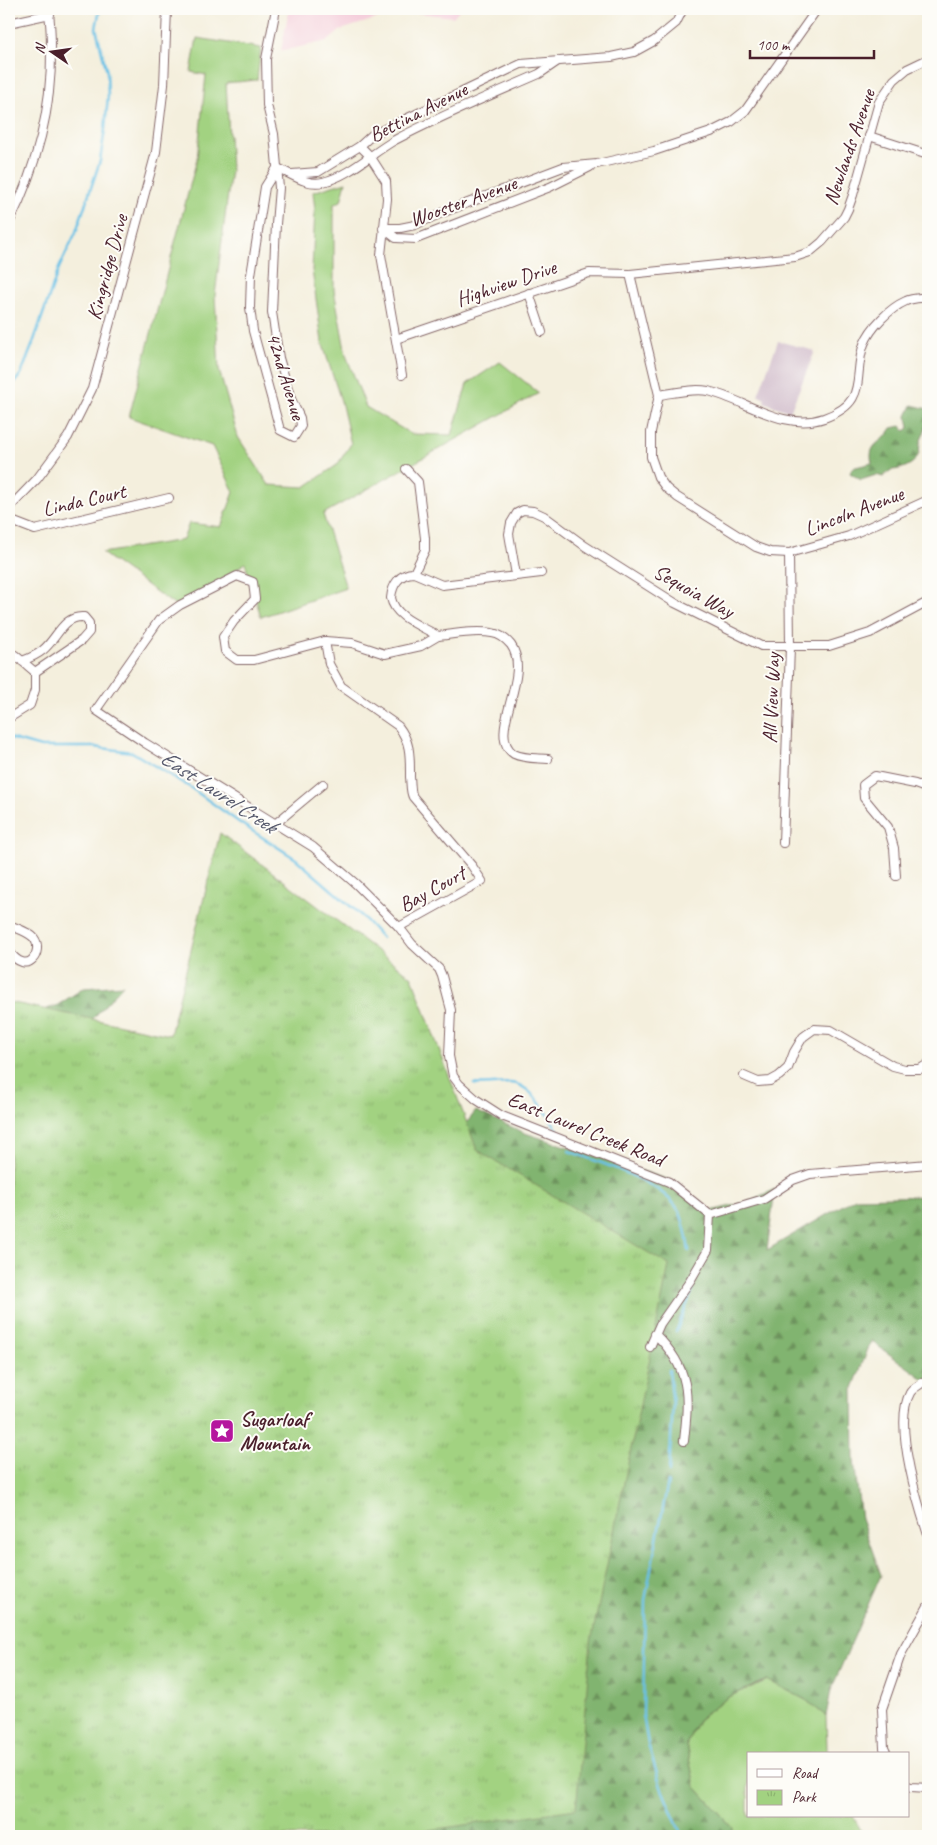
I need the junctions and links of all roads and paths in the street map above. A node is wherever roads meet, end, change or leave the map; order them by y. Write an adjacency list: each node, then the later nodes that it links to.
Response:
1 (167, 9): 28 (street, Kingridge Drive)
2 (276, 9): 14 (street, 42nd Avenue)
3 (683, 9): 8 (street, Bettina Avenue)
4 (817, 9): 13 (street, Wooster Avenue)
5 (49, 12): 6 (street); 16 (street)
6 (9, 23)
7 (928, 59): 9 (street, Newlands Avenue)
8 (559, 60): 10 (street, Bettina Avenue); 12 (street, Bettina Avenue)
9 (869, 136): 11 (street); 18 (street, Newlands Avenue)
10 (360, 146): 12 (street); 15 (street, Bettina Avenue)
11 (928, 155)
12 (370, 156): 15 (street, Bettina Avenue); 17 (street)
13 (597, 164): 17 (street, Wooster Avenue); 17 (street, Wooster Avenue)
14 (277, 168): 14 (street, 42nd Avenue); 15 (street, Bettina Avenue)
15 (292, 174)
16 (9, 223)
17 (383, 228): 22 (street)
18 (630, 274): 19 (street, Highview Drive); 24 (street, Lincoln Avenue)
19 (529, 293): 21 (street); 22 (street, Highview Drive)
20 (928, 297): 24 (street)
21 (542, 332)
22 (396, 339): 23 (street)
23 (402, 375)
24 (659, 395): 30 (street, Lincoln Avenue)
25 (406, 469): 31 (street)
26 (169, 498): 29 (street, Linda Court)
27 (928, 500): 30 (street, Lincoln Avenue)
28 (9, 508)
29 (9, 520)
30 (790, 553): 37 (street, All View Way)
31 (414, 573): 33 (street); 35 (street)
32 (541, 574): 33 (street)
33 (516, 575): 37 (street, Sequoia Way)
34 (928, 602): 37 (street, Sequoia Way)
35 (438, 636): 36 (street); 42 (street)
36 (325, 641): 45 (street, East Laurel Creek Road); 49 (street, Bay Court)
37 (790, 647): 46 (street, All View Way)
38 (9, 654): 39 (street)
39 (22, 661): 40 (street); 40 (street)
40 (35, 672): 41 (street)
41 (9, 718)
42 (548, 759)
43 (323, 784): 45 (street)
44 (928, 789): 47 (street)
45 (275, 824): 49 (street, East Laurel Creek Road)
46 (783, 843)
47 (896, 876)
48 (9, 925): 50 (street)
49 (399, 927): 54 (street, East Laurel Creek Road)
50 (9, 951)
51 (928, 1064): 52 (street)
52 (744, 1076)
53 (928, 1164): 54 (street)
54 (710, 1215): 55 (street)
55 (655, 1334): 56 (street); 58 (street)
56 (650, 1347)
57 (922, 1383): 59 (street)
58 (684, 1441)
59 (925, 1514): 60 (street)
60 (928, 1535)
61 (928, 1606): 62 (street)
62 (886, 1752)
63 (910, 1787): 64 (street)
64 (928, 1788)

